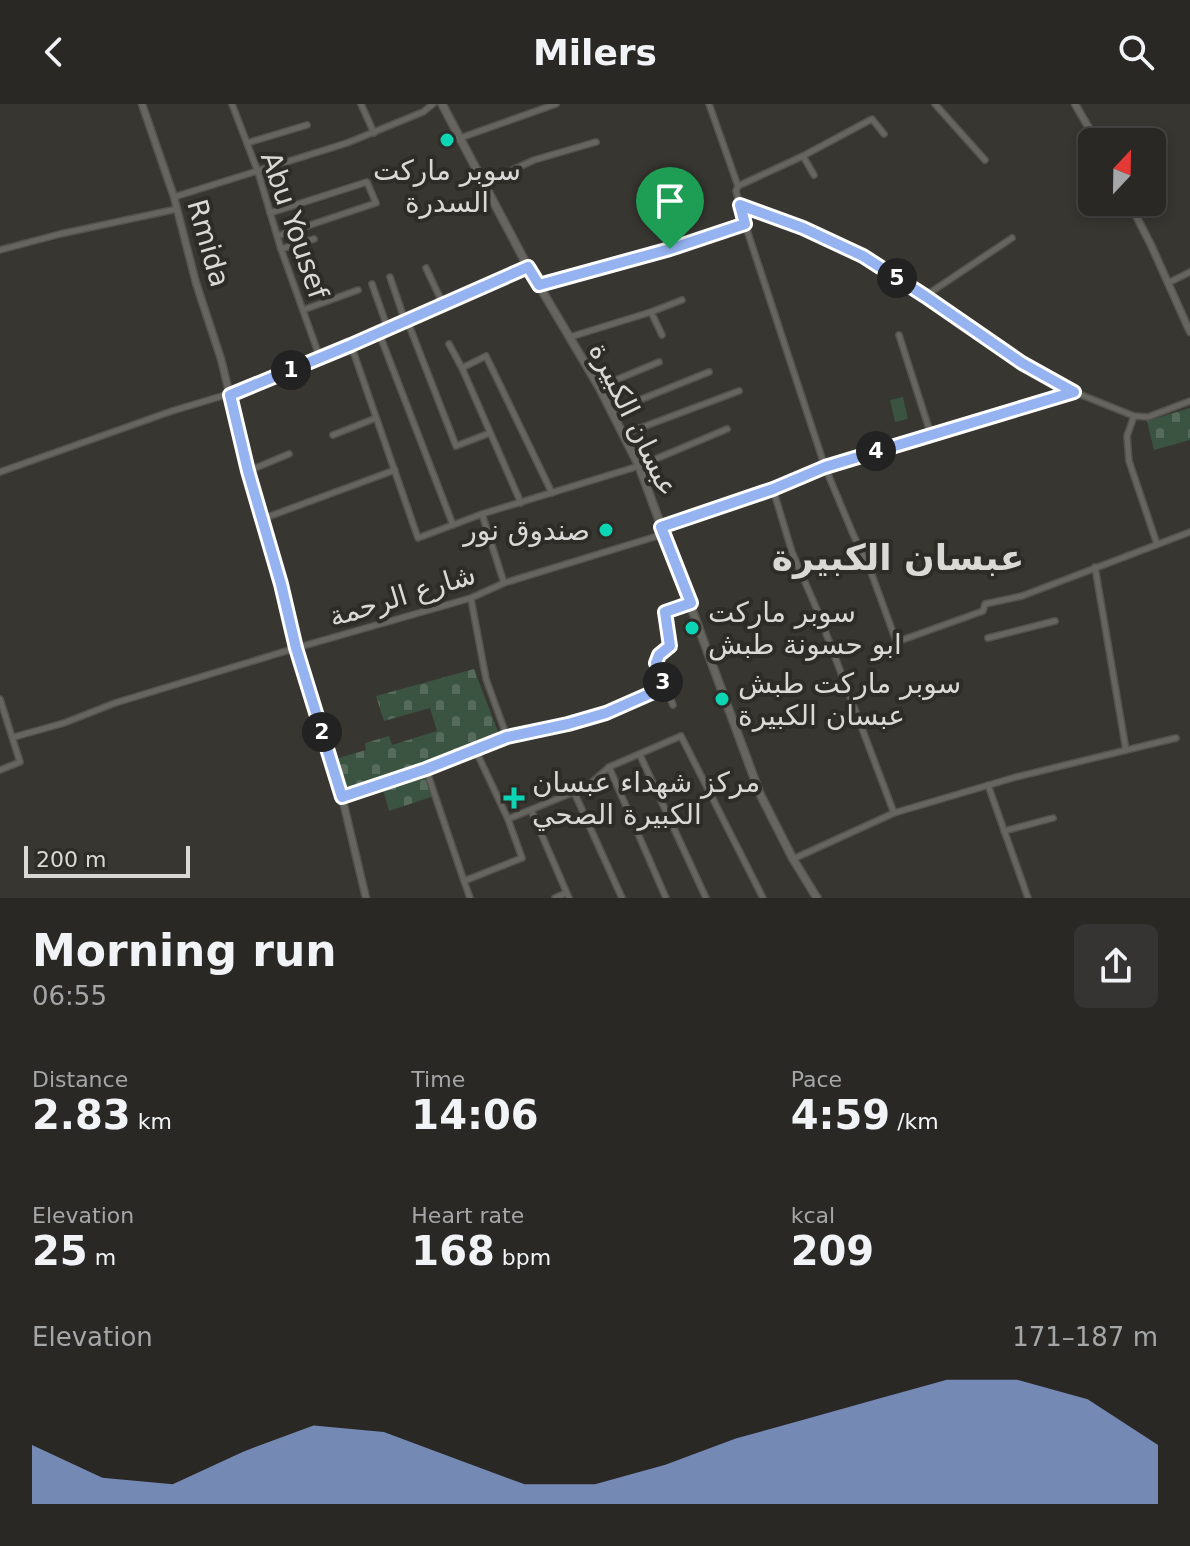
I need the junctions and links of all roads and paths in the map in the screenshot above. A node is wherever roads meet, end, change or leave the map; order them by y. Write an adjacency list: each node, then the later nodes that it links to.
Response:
1 (142, 104): 23 (street, Rmida)
2 (232, 104): 16 (street, Abu Yousef)
3 (361, 104): 12 (street)
4 (433, 104): 12 (street)
5 (442, 104): 14 (main road, عبسان الكبيرة)
6 (556, 104): 14 (street)
7 (709, 104): 22 (street)
8 (935, 104): 18 (street)
9 (1075, 104): 11 (street)
10 (307, 125): 16 (street)
11 (1089, 128)
12 (374, 133): 19 (street)
13 (884, 134): 17 (street)
14 (460, 138): 21 (main road, عبسان الكبيرة)
15 (596, 142): 21 (street)
16 (247, 143): 19 (street, Abu Yousef)
17 (803, 156): 20 (street); 22 (street)
18 (985, 160)
19 (258, 172): 23 (street); 26 (street, Abu Yousef)
20 (814, 175)
21 (484, 183): 34 (main road, عبسان الكبيرة)
22 (738, 186): 24 (street)
23 (174, 197): 25 (street, Rmida)
24 (740, 205): 28 (street); 42 (street)
25 (177, 209): 33 (street); 63 (street, Rmida)
26 (270, 213): 29 (street, Abu Yousef); 29 (street)
27 (1136, 216): 38 (street)
28 (745, 224): 40 (street); 75 (street)
29 (277, 236): 32 (street, Abu Yousef)
30 (1012, 238): 42 (street)
31 (314, 239): 32 (street)
32 (281, 249): 45 (street, Abu Yousef)
33 (0, 250)
34 (528, 267): 40 (main road, عبسان الكبيرة); 44 (street)
35 (426, 268): 44 (street)
36 (1190, 272): 38 (street)
37 (390, 277): 47 (street)
38 (1168, 283): 49 (street)
39 (372, 284): 48 (street)
40 (539, 285): 53 (main road, عبسان الكبيرة)
41 (358, 290): 45 (street)
42 (925, 296): 62 (street)
43 (682, 300): 46 (street)
44 (443, 304): 47 (street)
45 (303, 310): 56 (street, Abu Yousef)
46 (651, 312): 51 (street); 53 (street)
47 (406, 320): 48 (street); 69 (street)
48 (388, 329): 50 (street)
49 (1190, 332)
50 (379, 333): 55 (street); 84 (street)
51 (662, 335)
52 (899, 335): 72 (street)
53 (570, 337): 60 (main road, عبسان الكبيرة)
54 (449, 344): 58 (street)
55 (351, 345): 56 (street); 67 (street)
56 (320, 358): 63 (street)
57 (659, 362): 60 (street)
58 (462, 368): 69 (street); 80 (street)
59 (709, 372): 65 (street)
60 (599, 387): 65 (main road, عبسان الكبيرة)
61 (739, 391): 70 (street)
62 (1074, 392): 66 (street); 72 (street, شارع الرحمة)
63 (230, 395): 77 (street, Rmida); 78 (street)
64 (1190, 401): 66 (street)
65 (612, 411): 70 (main road, عبسان الكبيرة)
66 (1134, 416): 87 (street)
67 (376, 418): 71 (street); 76 (street)
68 (727, 429): 74 (street)
69 (490, 433): 81 (street)
70 (624, 434): 74 (main road, عبسان الكبيرة)
71 (333, 435)
72 (931, 435): 75 (street, شارع الرحمة)
73 (289, 454): 77 (street)
74 (639, 466): 80 (street); 85 (main road, عبسان الكبيرة)
75 (825, 467): 79 (street, شارع الرحمة); 88 (street)
76 (395, 470): 83 (street); 84 (street)
77 (248, 471): 83 (street, Rmida)
78 (0, 472)
79 (773, 489): 85 (street, شارع الرحمة); 111 (street)
80 (552, 493): 81 (street)
81 (521, 503): 82 (street)
82 (482, 514): 84 (street); 89 (street)
83 (262, 519): 94 (street, Rmida)
84 (453, 525)
85 (662, 530): 89 (street, شارع الرحمة); 91 (main road, عبسان الكبيرة)
86 (1190, 532): 87 (street)
87 (1157, 544): 88 (street)
88 (1095, 567): 102 (street)
89 (504, 583): 90 (street, شارع الرحمة)
90 (471, 598): 94 (street, شارع الرحمة); 99 (street)
91 (691, 603): 95 (street); 115 (main road, عبسان الكبيرة)
92 (1055, 621): 93 (street)
93 (988, 638)
94 (296, 648): 98 (street, شارع الرحمة); 109 (street, Rmida)
95 (665, 687): 97 (street); 99 (street)
96 (0, 699): 98 (street)
97 (673, 705)
98 (14, 737): 106 (street)
99 (507, 737): 101 (street)
100 (1176, 738): 102 (street)
101 (475, 749): 105 (street); 113 (street)
102 (1126, 750): 107 (street)
103 (640, 755): 104 (street); 123 (street); 124 (street)
104 (609, 767): 108 (street); 122 (street)
105 (426, 769): 109 (street); 116 (street)
106 (0, 770)
107 (988, 785): 111 (street); 114 (street)
108 (574, 792): 110 (street); 121 (street)
109 (342, 797): 118 (street, Rmida)
110 (531, 810): 113 (street); 117 (street)
111 (894, 813): 115 (street)
112 (1053, 818): 114 (street)
113 (508, 819): 116 (street)
114 (1004, 831): 126 (street)
115 (793, 859): 125 (main road, عبسان الكبيرة)
116 (464, 881): 119 (street)
117 (567, 895): 120 (street)
118 (366, 898)
119 (470, 898)
120 (555, 898)
121 (622, 898)
122 (666, 898)
123 (706, 898)
124 (763, 898)
125 (817, 898)
126 (1028, 898)

